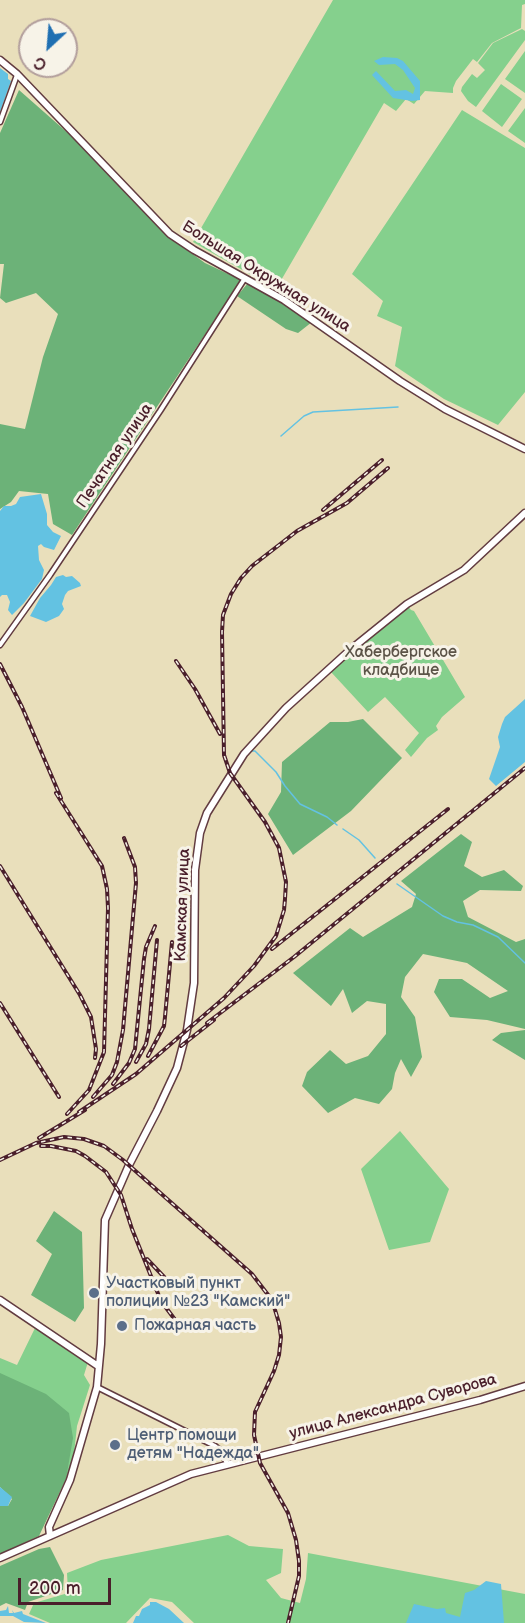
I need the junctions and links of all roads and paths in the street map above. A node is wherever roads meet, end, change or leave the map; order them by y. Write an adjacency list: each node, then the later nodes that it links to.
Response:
1 (0, 60): 2 (main road, Большая Окружная улица)
2 (17, 74): 3 (street); 4 (main road, Большая Окружная улица)
3 (0, 122)
4 (246, 278): 5 (main road, Большая Окружная улица); 7 (street, Печатная улица)
5 (525, 449)
6 (525, 513): 9 (main road, Камская улица)
7 (0, 645)
8 (0, 1300): 9 (main road)
9 (98, 1366): 11 (main road, Камская улица)
10 (525, 1386): 12 (main road, улица Александра Суворова)
11 (97, 1387): 12 (street); 13 (main road, Камская улица)
12 (228, 1465): 14 (main road, улица Александра Суворова)
13 (49, 1527): 14 (main road); 15 (main road)
14 (50, 1536): 15 (main road, улица Александра Суворова)
15 (36, 1542): 16 (main road, улица Александра Суворова)
16 (0, 1558)

